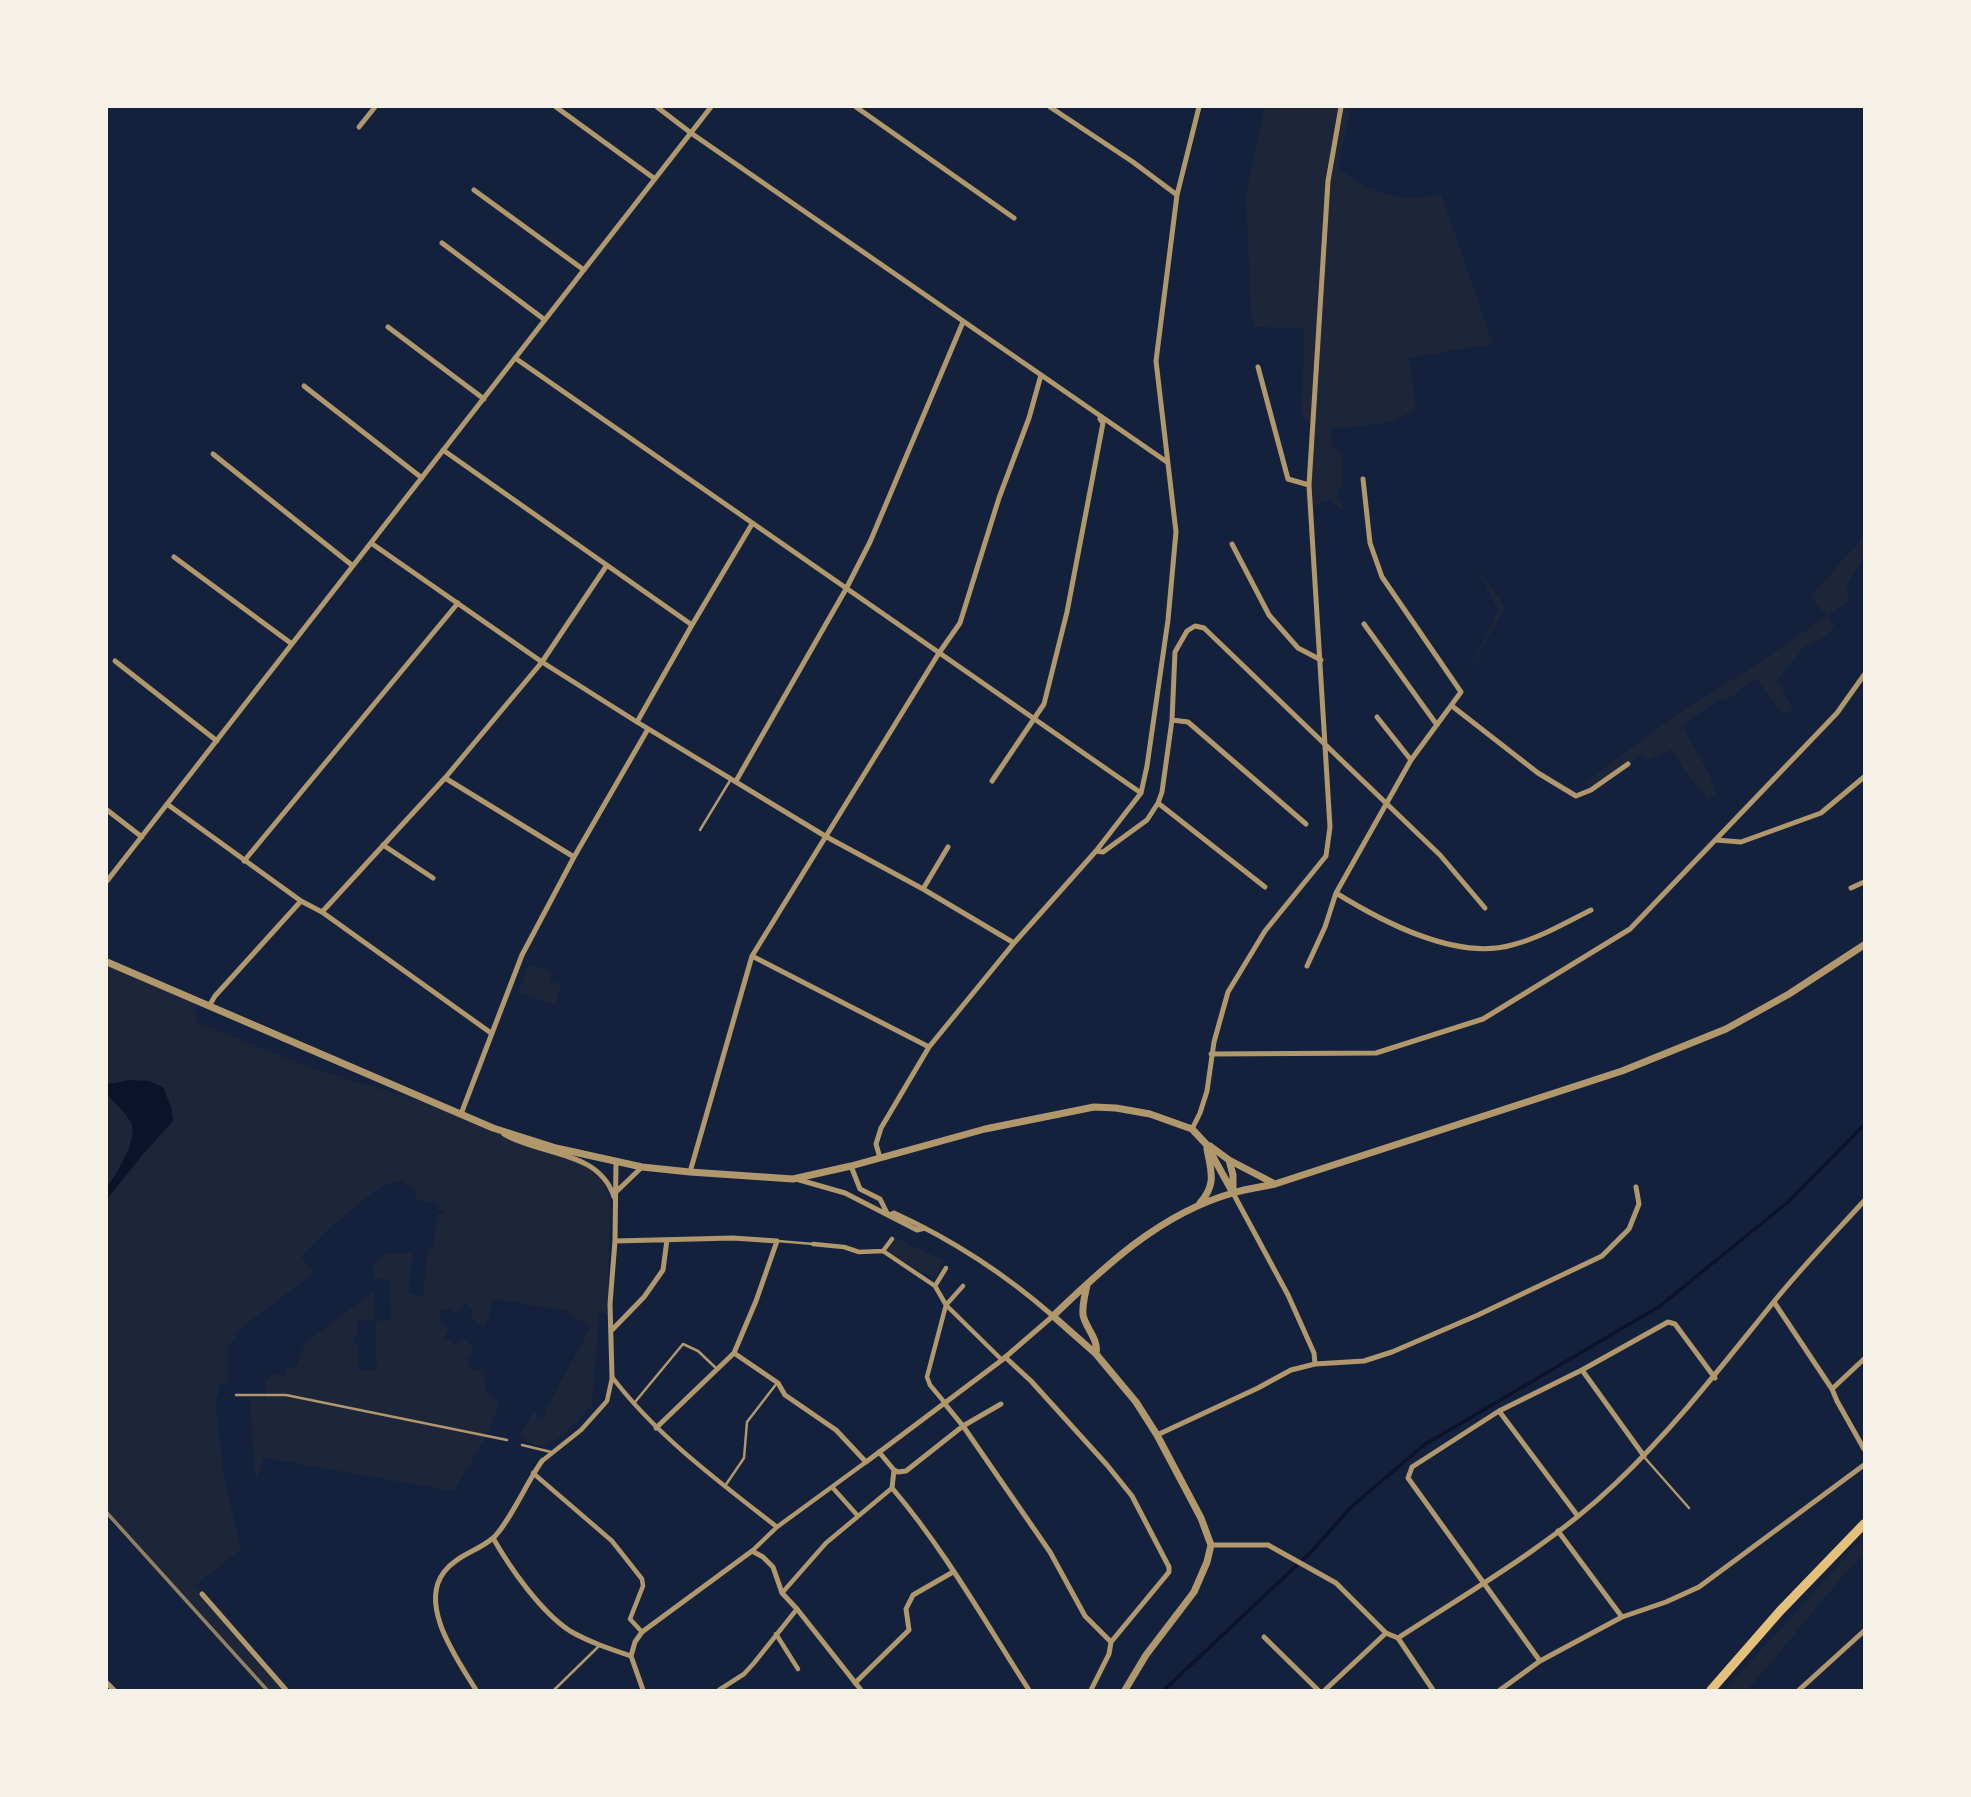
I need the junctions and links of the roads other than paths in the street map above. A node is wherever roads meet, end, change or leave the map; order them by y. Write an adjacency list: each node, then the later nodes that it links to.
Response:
1 (375, 107): 9 (street)
2 (556, 107): 11 (street)
3 (657, 107): 10 (street)
4 (711, 107): 10 (street)
5 (856, 107): 14 (street)
6 (1050, 107): 13 (street)
7 (1199, 107): 13 (street)
8 (1340, 107): 31 (street)
9 (359, 127)
10 (691, 133): 11 (street); 18 (street)
11 (654, 179): 16 (street)
12 (474, 190): 16 (street)
13 (1177, 195): 28 (street)
14 (1014, 218)
15 (442, 243): 17 (street)
16 (584, 270): 17 (street)
17 (545, 320): 20 (street)
18 (963, 322): 22 (street); 38 (street)
19 (388, 327): 24 (street)
20 (515, 358): 24 (street); 32 (street)
21 (1258, 366): 31 (street)
22 (1041, 375): 25 (street); 43 (street)
23 (304, 386): 29 (street)
24 (484, 399): 26 (street)
25 (1098, 415): 28 (street); 50 (street)
26 (443, 450): 29 (street); 36 (street)
27 (213, 454): 37 (street)
28 (1167, 462): 63 (street)
29 (422, 478): 33 (street)
30 (1363, 479): 48 (street)
31 (1309, 485): 44 (street)
32 (752, 524): 38 (street); 41 (street)
33 (371, 543): 37 (street); 39 (street)
34 (1232, 544): 44 (street)
35 (174, 556): 42 (street)
36 (607, 565): 41 (street); 46 (street)
37 (353, 566): 42 (street)
38 (845, 589): 43 (street); 61 (street)
39 (458, 603): 46 (street); 77 (street)
40 (1364, 624): 53 (street)
41 (692, 625): 52 (street)
42 (292, 644): 55 (street)
43 (939, 653): 50 (street); 71 (street)
44 (1321, 660): 56 (street)
45 (115, 661): 55 (street)
46 (542, 662): 52 (street); 60 (street)
47 (1864, 675): 72 (street)
48 (1452, 706): 53 (street); 58 (street)
49 (1377, 717): 57 (street)
50 (1033, 718): 62 (street); 63 (street)
51 (1172, 720): 56 (street); 64 (street); 68 (street)
52 (637, 722): 54 (street)
53 (1437, 725): 57 (street)
54 (648, 729): 61 (street); 76 (street)
55 (217, 741): 65 (street)
56 (1326, 743): 66 (street); 97 (street)
57 (1411, 760): 66 (street)
58 (1628, 764)
59 (1864, 777): 72 (street)
60 (445, 778): 73 (street); 76 (street)
61 (734, 779): 69 (lane); 71 (street)
62 (992, 781)
63 (1140, 793): 75 (street)
64 (1158, 803): 75 (street); 81 (street)
65 (167, 804): 70 (street); 77 (street)
66 (1387, 804): 84 (street); 86 (street)
67 (107, 810): 70 (street)
68 (1306, 824)
69 (700, 830)
70 (142, 836): 79 (street)
71 (825, 836): 83 (street); 91 (street)
72 (1716, 840): 97 (street)
73 (383, 845): 78 (street); 88 (street)
74 (948, 847): 83 (street)
75 (1096, 852): 89 (street)
76 (574, 857): 95 (street)
77 (244, 860): 85 (street)
78 (433, 878)
79 (107, 881)
80 (1864, 882): 82 (street)
81 (1265, 887)
82 (1851, 888)
83 (923, 889): 89 (street)
84 (1336, 893): 87 (street); 93 (street)
85 (300, 901): 88 (street); 94 (street)
86 (1485, 908)
87 (1591, 910)
88 (322, 912): 95 (street)
89 (1014, 943): 96 (street)
90 (1864, 945): 109 (street)
91 (752, 956): 96 (street); 107 (street)
92 (107, 962): 94 (street)
93 (1307, 966)
94 (209, 1006): 98 (street)
95 (491, 1033): 98 (street)
96 (929, 1047): 102 (street)
97 (1212, 1054): 100 (street)
98 (461, 1114): 99 (street)
99 (493, 1128): 104 (street); 114 (street)
100 (1192, 1129): 101 (street); 102 (street)
101 (1206, 1144): 103 (street); 112 (street); 115 (street)
102 (880, 1158): 105 (street)
103 (1229, 1160): 109 (street); 112 (street)
104 (616, 1162): 106 (street); 111 (street)
105 (851, 1166): 108 (street); 116 (street)
106 (642, 1167): 107 (street); 111 (street)
107 (690, 1172): 108 (street)
108 (793, 1179): 116 (street)
109 (1275, 1184): 112 (street)
110 (1636, 1187): 135 (street)
111 (615, 1192): 114 (street)
112 (1233, 1193): 115 (street); 135 (street)
113 (1864, 1201): 127 (street)
114 (616, 1203): 119 (street)
115 (1198, 1206): 124 (street)
116 (888, 1215): 129 (street)
117 (892, 1238): 122 (street)
118 (667, 1240): 119 (street); 120 (street); 130 (street)
119 (615, 1241): 130 (street)
120 (777, 1241): 121 (lane); 131 (street)
121 (813, 1244): 122 (street)
122 (883, 1251): 125 (street)
123 (946, 1268): 125 (street)
124 (1087, 1284): 129 (street); 132 (street)
125 (935, 1286): 128 (street)
126 (963, 1286): 128 (street)
127 (1773, 1302): 139 (street); 141 (street)
128 (946, 1305): 133 (street); 144 (street)
129 (1053, 1316): 132 (street); 133 (street)
130 (612, 1330): 138 (street)
131 (734, 1353): 136 (street); 140 (street)
132 (1096, 1354): 149 (street)
133 (1004, 1359): 144 (street); 185 (street)
134 (1864, 1359): 141 (street)
135 (1315, 1364): 149 (street)
136 (717, 1369): 143 (lane); 148 (street)
137 (1582, 1370): 139 (street); 146 (street); 155 (street)
138 (612, 1377): 143 (street); 153 (street)
139 (1714, 1378): 155 (street)
140 (778, 1383): 157 (street); 161 (lane)
141 (1832, 1389): 152 (street)
142 (236, 1395): 150 (lane)
143 (633, 1404): 148 (street)
144 (945, 1404): 147 (street); 154 (street)
145 (1001, 1405): 147 (street)
146 (1499, 1411): 165 (street); 174 (street)
147 (963, 1426): 159 (street); 185 (street)
148 (656, 1428): 161 (street)
149 (1157, 1435): 171 (street)
150 (507, 1440)
151 (522, 1445): 153 (lane)
152 (1864, 1449)
153 (551, 1452): 156 (street)
154 (879, 1452): 157 (street); 159 (street)
155 (1644, 1456): 164 (lane); 165 (street)
156 (542, 1461): 160 (street)
157 (866, 1462): 162 (street)
158 (1864, 1465): 178 (street)
159 (894, 1470): 163 (street)
160 (533, 1474): 170 (street); 180 (street)
161 (724, 1486): 168 (street)
162 (832, 1487): 166 (street); 168 (street)
163 (892, 1488): 166 (street); 173 (street)
164 (1689, 1508)
165 (1577, 1515): 169 (street)
166 (858, 1516): 175 (street)
167 (1864, 1524): 206 (main road)
168 (777, 1527): 172 (street)
169 (1558, 1531): 174 (street); 178 (street)
170 (493, 1538): 186 (street); 194 (street)
171 (1211, 1545): 181 (street); 201 (street)
172 (751, 1551): 175 (street); 180 (street)
173 (953, 1572): 191 (street); 199 (street)
174 (1483, 1583): 184 (street); 188 (street)
175 (782, 1593): 177 (street)
176 (202, 1594): 193 (street)
177 (797, 1609): 182 (street); 191 (street)
178 (1622, 1617): 188 (street)
179 (1864, 1631): 207 (street)
180 (642, 1632): 187 (street)
181 (1386, 1633): 184 (street); 203 (street)
182 (776, 1634): 189 (street); 197 (street)
183 (1264, 1637): 202 (street)
184 (1398, 1638): 204 (street)
185 (1111, 1642): 200 (street)
186 (599, 1646): 187 (street); 195 (lane)
187 (631, 1656): 196 (street)
188 (1540, 1661): 205 (street)
189 (798, 1669)
190 (107, 1683): 192 (street)
191 (855, 1683): 198 (street)
192 (114, 1690)
193 (286, 1690)
194 (475, 1690)
195 (554, 1690)
196 (643, 1690)
197 (719, 1690)
198 (861, 1690)
199 (1030, 1690)
200 (1091, 1690)
201 (1125, 1690)
202 (1318, 1690)
203 (1325, 1690)
204 (1433, 1690)
205 (1500, 1690)
206 (1712, 1690)
207 (1800, 1690)

